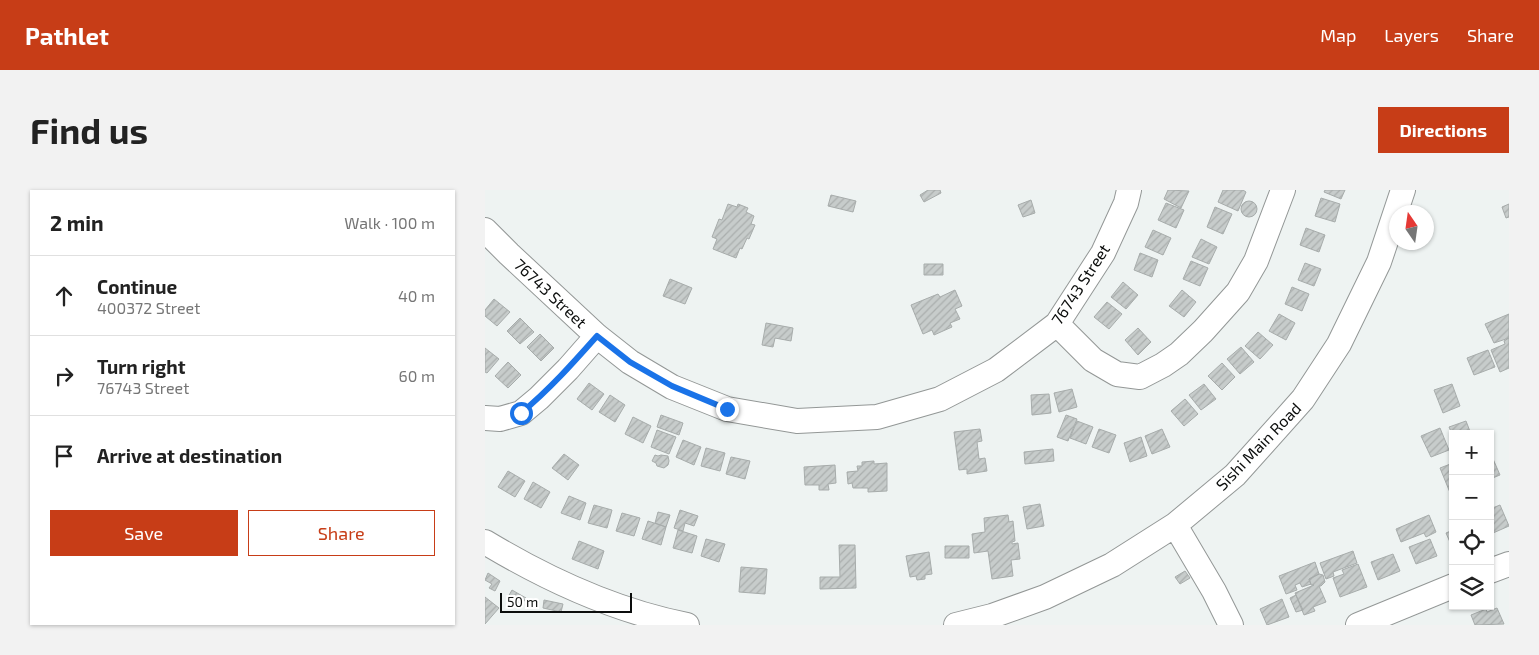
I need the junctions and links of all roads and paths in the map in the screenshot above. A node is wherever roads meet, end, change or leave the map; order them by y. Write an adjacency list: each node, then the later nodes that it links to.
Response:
1 (1129, 190): 5 (street, 76743 Street)
2 (1283, 190): 5 (street)
3 (1403, 190): 8 (street, Sishi Main Road)
4 (485, 230): 6 (street, 76743 Street)
5 (1057, 324): 6 (street, 76743 Street)
6 (597, 336): 7 (street)
7 (485, 418)
8 (1175, 524): 14 (street, Sishi Main Road); 15 (street)
9 (485, 542): 13 (street)
10 (1509, 564): 11 (street)
11 (1494, 570)
12 (1449, 588): 16 (street)
13 (687, 625)
14 (956, 625)
15 (1231, 625)
16 (1358, 625)

